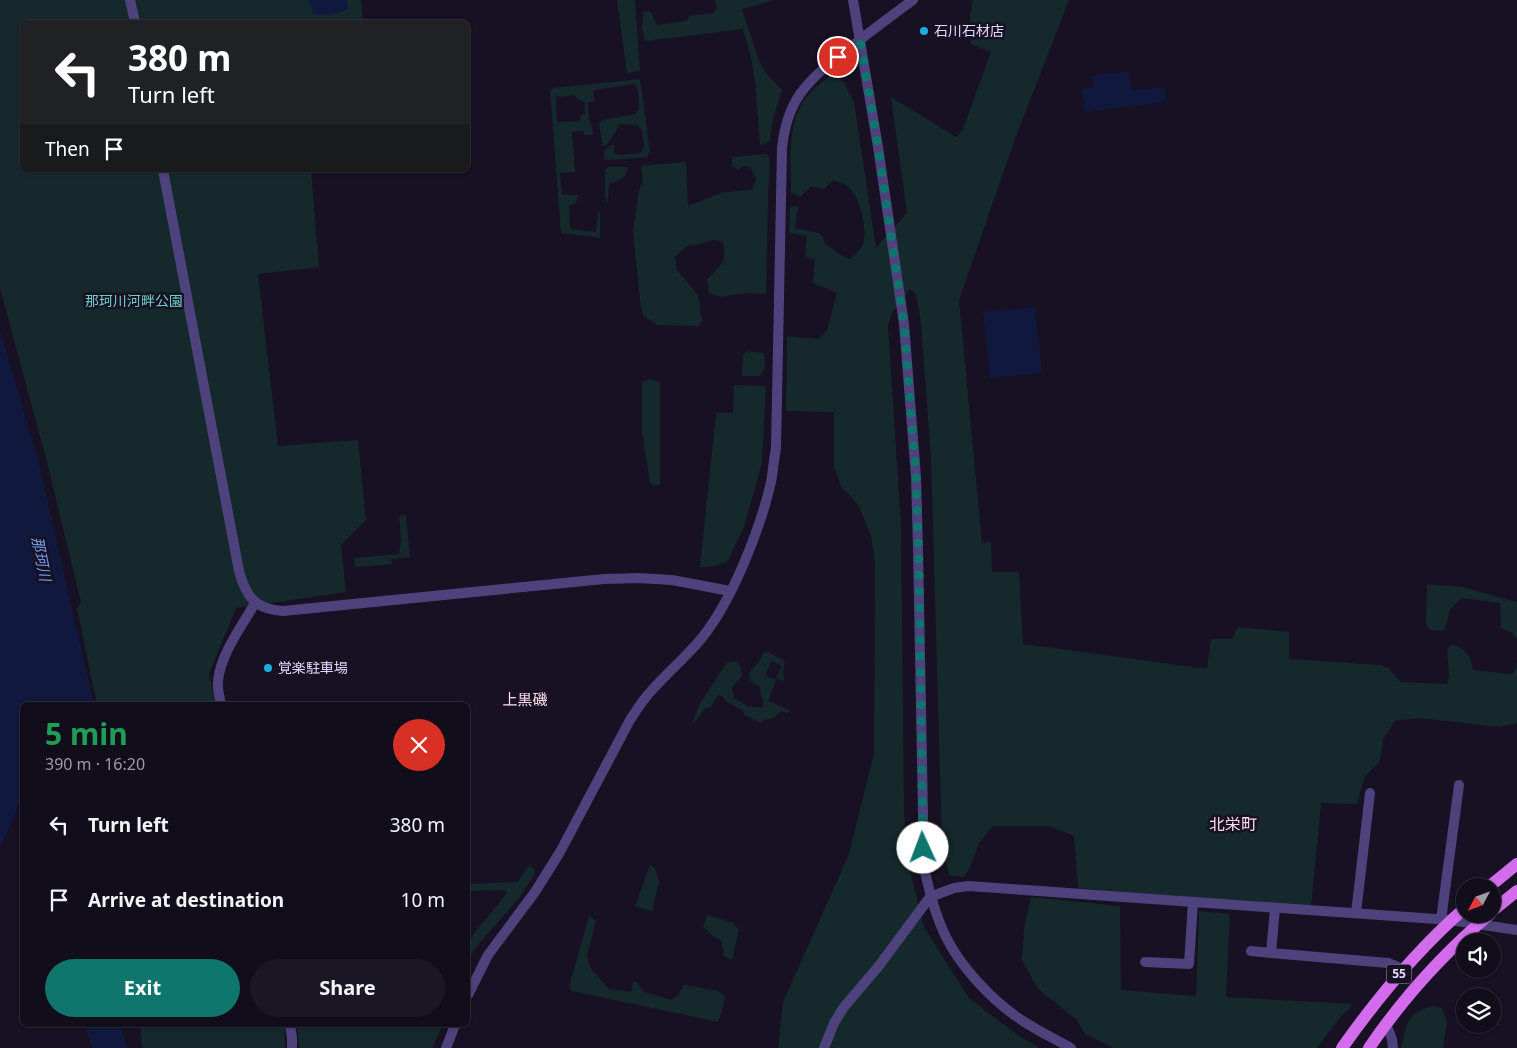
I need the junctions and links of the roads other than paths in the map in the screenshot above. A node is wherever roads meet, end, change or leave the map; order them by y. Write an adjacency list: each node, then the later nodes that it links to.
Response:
1 (130, 0): 4 (street)
2 (852, 0): 5 (street)
3 (913, 0): 5 (street)
4 (135, 20)
5 (860, 40): 7 (street); 15 (street)
6 (163, 172): 8 (street)
7 (730, 591): 8 (street); 28 (street)
8 (255, 603): 9 (street)
9 (221, 702)
10 (1459, 786): 21 (street)
11 (1370, 793): 19 (street)
12 (1517, 864): 13 (main road)
13 (1500, 878)
14 (1517, 891): 17 (main road)
15 (930, 897): 16 (street); 34 (street); 35 (street)
16 (1193, 902): 18 (street); 26 (street)
17 (1501, 904)
18 (1274, 908): 19 (street); 25 (street)
19 (1356, 913): 21 (street)
20 (1456, 914): 21 (main road, 55)
21 (1446, 920): 22 (street); 27 (main road, 55)
22 (1478, 924): 23 (street); 29 (main road, 55)
23 (1517, 930)
24 (1251, 951): 25 (street)
25 (1271, 953): 27 (street)
26 (1145, 962)
27 (1403, 969): 36 (main road, 55)
28 (470, 991)
29 (1386, 1024): 37 (main road, 55); 38 (street)
30 (290, 1027): 32 (street)
31 (453, 1027): 33 (street)
32 (292, 1048)
33 (446, 1048)
34 (824, 1048)
35 (1071, 1048)
36 (1342, 1048)
37 (1369, 1048)
38 (1393, 1048)

